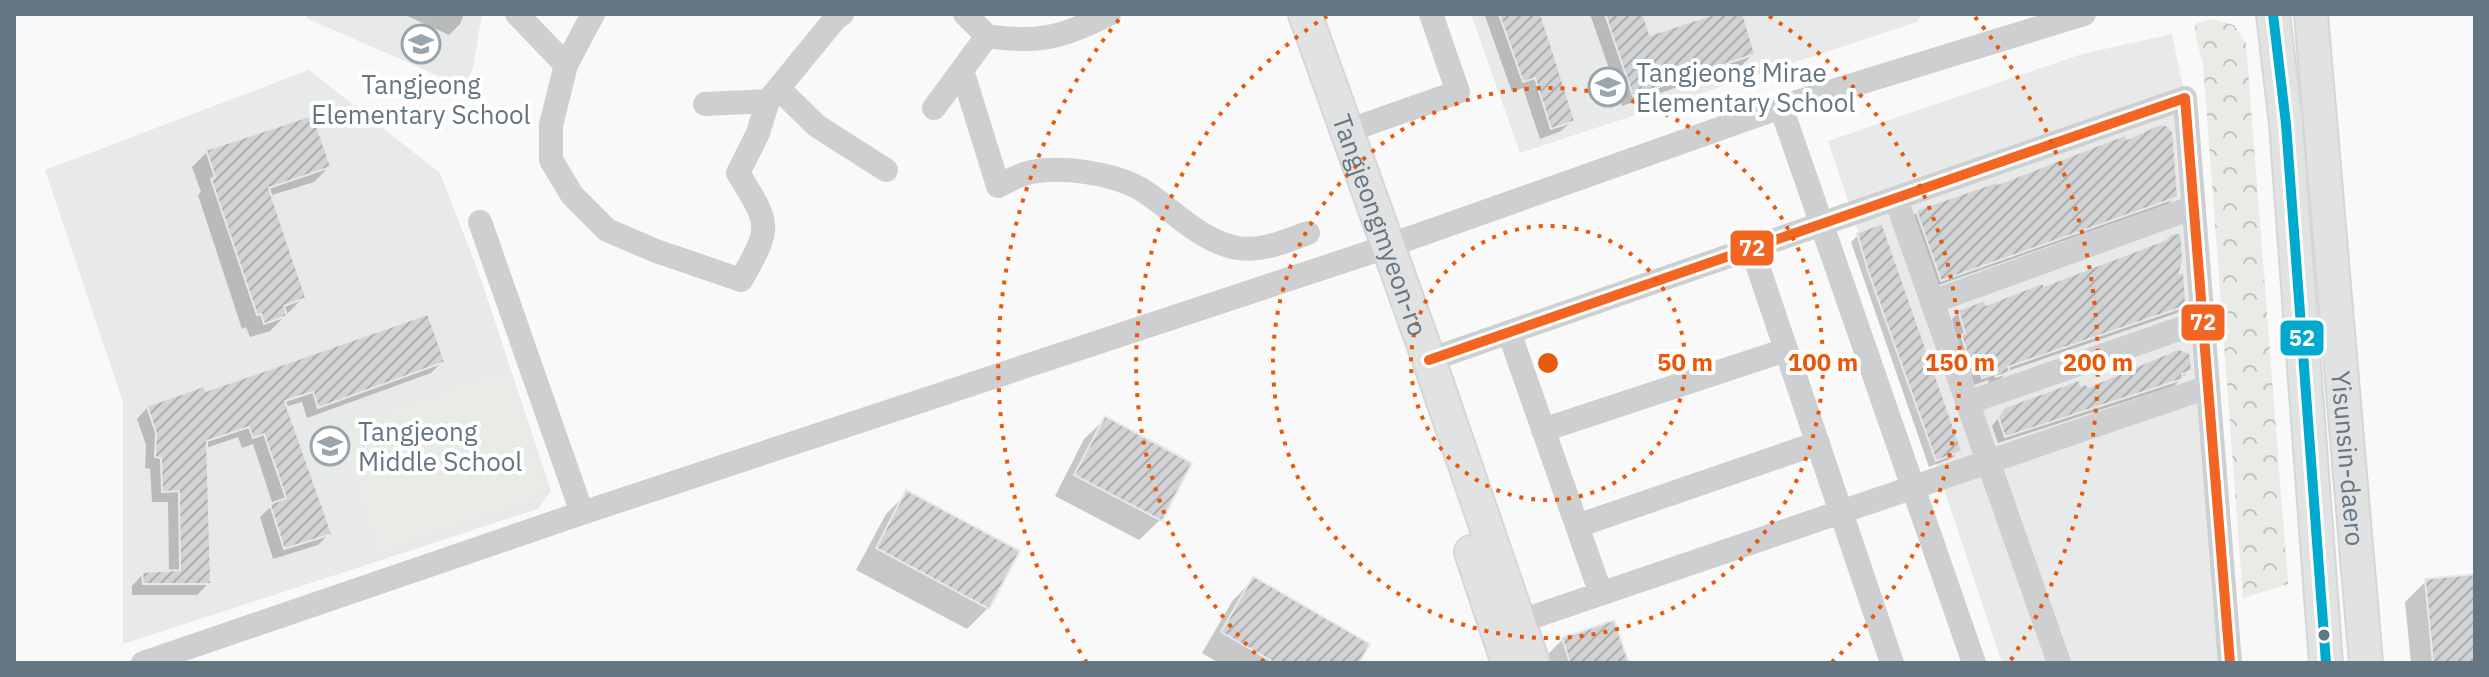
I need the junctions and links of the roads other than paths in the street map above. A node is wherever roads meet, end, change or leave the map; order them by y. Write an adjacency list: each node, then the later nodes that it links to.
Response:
1 (517, 14): 13 (street)
2 (593, 14): 13 (street)
3 (842, 14): 15 (street)
4 (965, 14): 12 (street)
5 (1109, 14): 12 (street)
6 (1286, 14): 26 (main road, Tangjeongmyeon-ro)
7 (1305, 14): 19 (main road, Tangjeongmyeon-ro)
8 (1431, 14): 19 (street)
9 (2084, 14): 17 (street)
10 (2273, 14): 51 (main road, Yisunsin-daero)
11 (2311, 14): 52 (main road, Yisunsin-daero)
12 (987, 36): 14 (street)
13 (566, 65): 15 (street)
14 (962, 70): 18 (street); 25 (street)
15 (774, 95): 16 (street); 20 (street)
16 (705, 104)
17 (1781, 107): 24 (street); 26 (street)
18 (934, 108)
19 (1347, 131): 26 (main road, Tangjeongmyeon-ro)
20 (886, 170)
21 (1896, 199): 22 (street); 24 (street); 28 (street)
22 (2194, 207): 28 (street); 29 (street)
23 (480, 222): 39 (street)
24 (1822, 225): 27 (street); 38 (street)
25 (1308, 233)
26 (1380, 249): 32 (main road, Tangjeongmyeon-ro); 39 (street); 43 (main road, Tangjeongmyeon-ro)
27 (1752, 249): 30 (street); 31 (street)
28 (1932, 302): 34 (street)
29 (2202, 321): 33 (street); 34 (street)
30 (1509, 332): 32 (street); 35 (street)
31 (1786, 350): 35 (street); 36 (street)
32 (1429, 360): 43 (main road, Tangjeongmyeon-ro)
33 (2208, 387): 37 (street); 50 (street)
34 (1967, 403): 37 (street)
35 (1543, 430): 41 (street)
36 (1818, 443): 40 (street); 41 (street)
37 (1988, 463): 38 (street); 49 (street)
38 (1913, 488): 40 (street); 48 (street)
39 (582, 513): 44 (street)
40 (1841, 513): 42 (street); 47 (street)
41 (1577, 526): 42 (street)
42 (1601, 594): 43 (street)
43 (1508, 625): 45 (main road, Tangjeongmyeon-ro); 46 (main road, Tangjeongmyeon-ro)
44 (143, 663)
45 (1508, 663)
46 (1533, 663)
47 (1892, 663)
48 (1974, 663)
49 (2059, 663)
50 (2230, 663)
51 (2326, 663)
52 (2366, 663)

